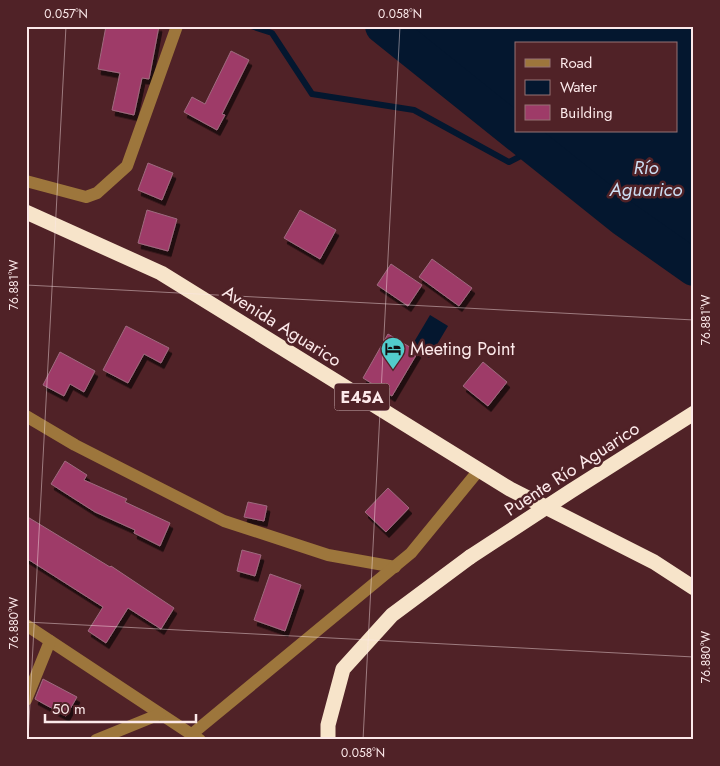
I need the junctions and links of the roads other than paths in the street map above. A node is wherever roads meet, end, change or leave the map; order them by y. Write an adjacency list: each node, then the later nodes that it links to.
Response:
1 (176, 29): 2 (street)
2 (26, 181)
3 (26, 212): 6 (highway, Avenida Aguarico / E45A)
4 (694, 414): 15 (highway, Puente Río Aguarico, bridge)
5 (26, 416): 7 (street)
6 (479, 470): 7 (street); 8 (highway, Avenida Aguarico / E45A)
7 (395, 567): 13 (street)
8 (694, 588)
9 (26, 625): 10 (street)
10 (50, 641): 11 (street); 12 (street)
11 (26, 700)
12 (160, 714): 13 (street); 14 (street)
13 (196, 737)
14 (96, 740)
15 (328, 740)

